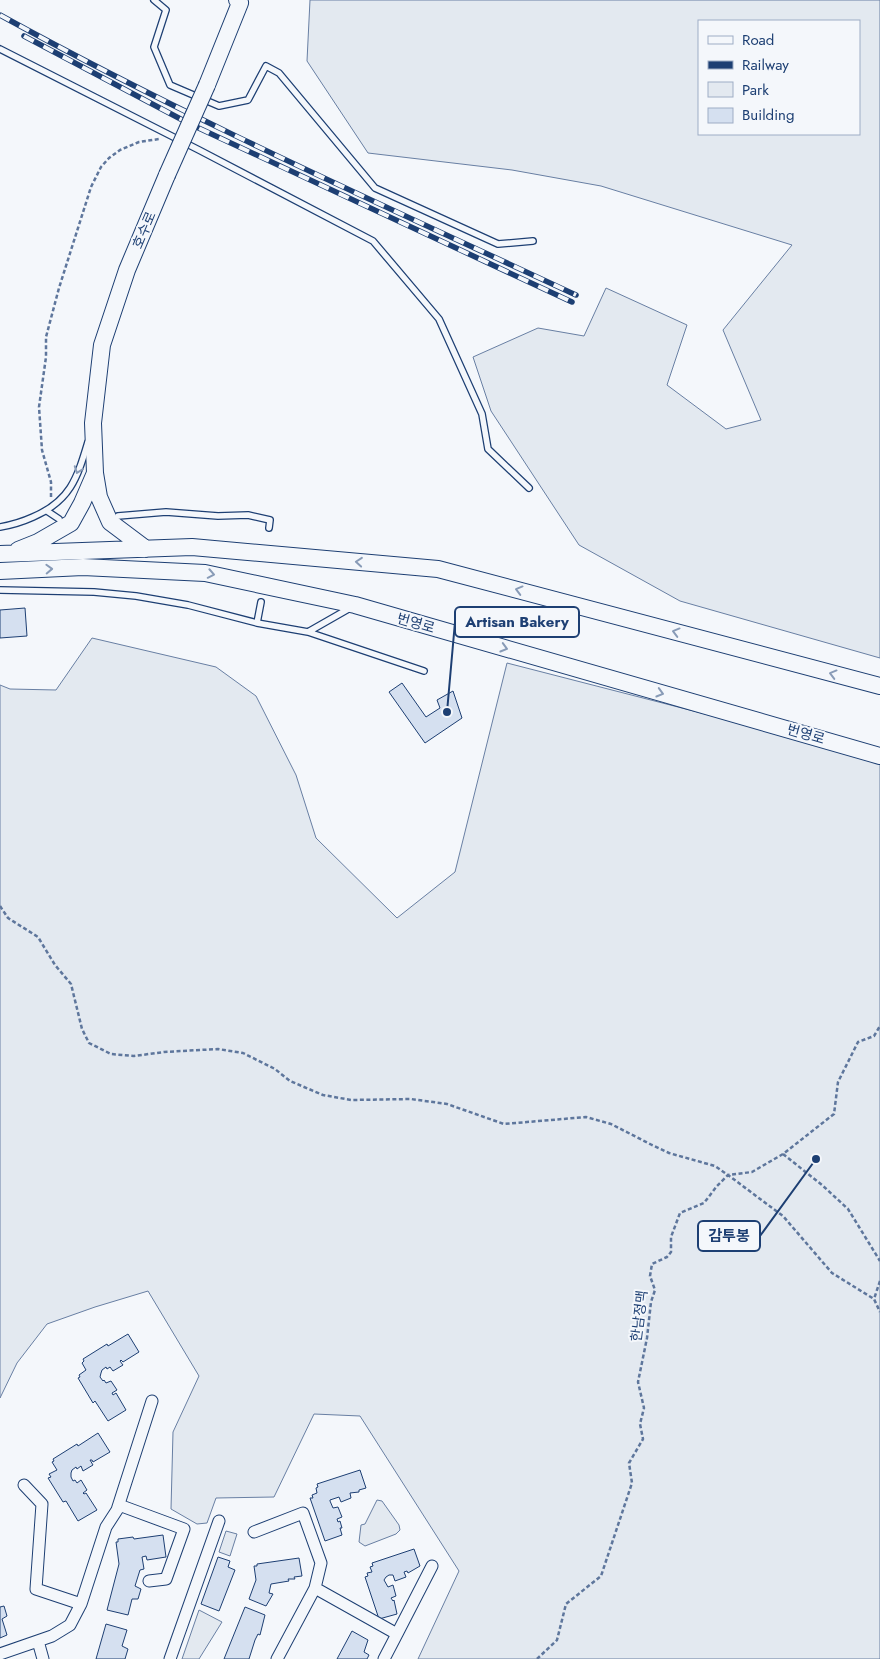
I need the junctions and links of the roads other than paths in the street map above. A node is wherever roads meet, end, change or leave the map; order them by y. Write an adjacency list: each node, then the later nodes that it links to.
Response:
1 (154, 0): 4 (lane)
2 (240, 1): 5 (street, 호수로, bridge)
3 (0, 49): 7 (lane)
4 (533, 241)
5 (93, 424): 6 (street, 호수로); 8 (lane, one-way to 8)
6 (94, 473): 13 (street, 호수로); 14 (street, 호수로)
7 (529, 488)
8 (47, 510): 10 (lane); 11 (lane)
9 (118, 516): 12 (lane)
10 (59, 520)
11 (0, 527)
12 (269, 528)
13 (146, 549): 14 (street); 22 (street, one-way to 13)
14 (3, 554)
15 (0, 570): 18 (street, 번영로, one-way to 18)
16 (0, 590): 19 (lane)
17 (261, 602): 19 (lane)
18 (355, 605): 20 (lane); 23 (street, 번영로, one-way to 23)
19 (257, 623): 20 (lane)
20 (308, 632): 21 (lane)
21 (424, 671)
22 (880, 686)
23 (880, 756)
24 (152, 1401): 26 (street)
25 (24, 1485): 32 (street)
26 (118, 1505): 30 (street); 32 (street)
27 (219, 1522): 37 (street)
28 (254, 1532): 31 (street)
29 (432, 1566): 33 (street)
30 (149, 1580)
31 (315, 1588): 33 (street); 38 (street)
32 (81, 1604): 34 (street)
33 (397, 1634): 39 (street)
34 (38, 1641): 35 (street); 36 (street)
35 (0, 1654)
36 (43, 1659)
37 (170, 1659)
38 (277, 1659)
39 (384, 1659)

